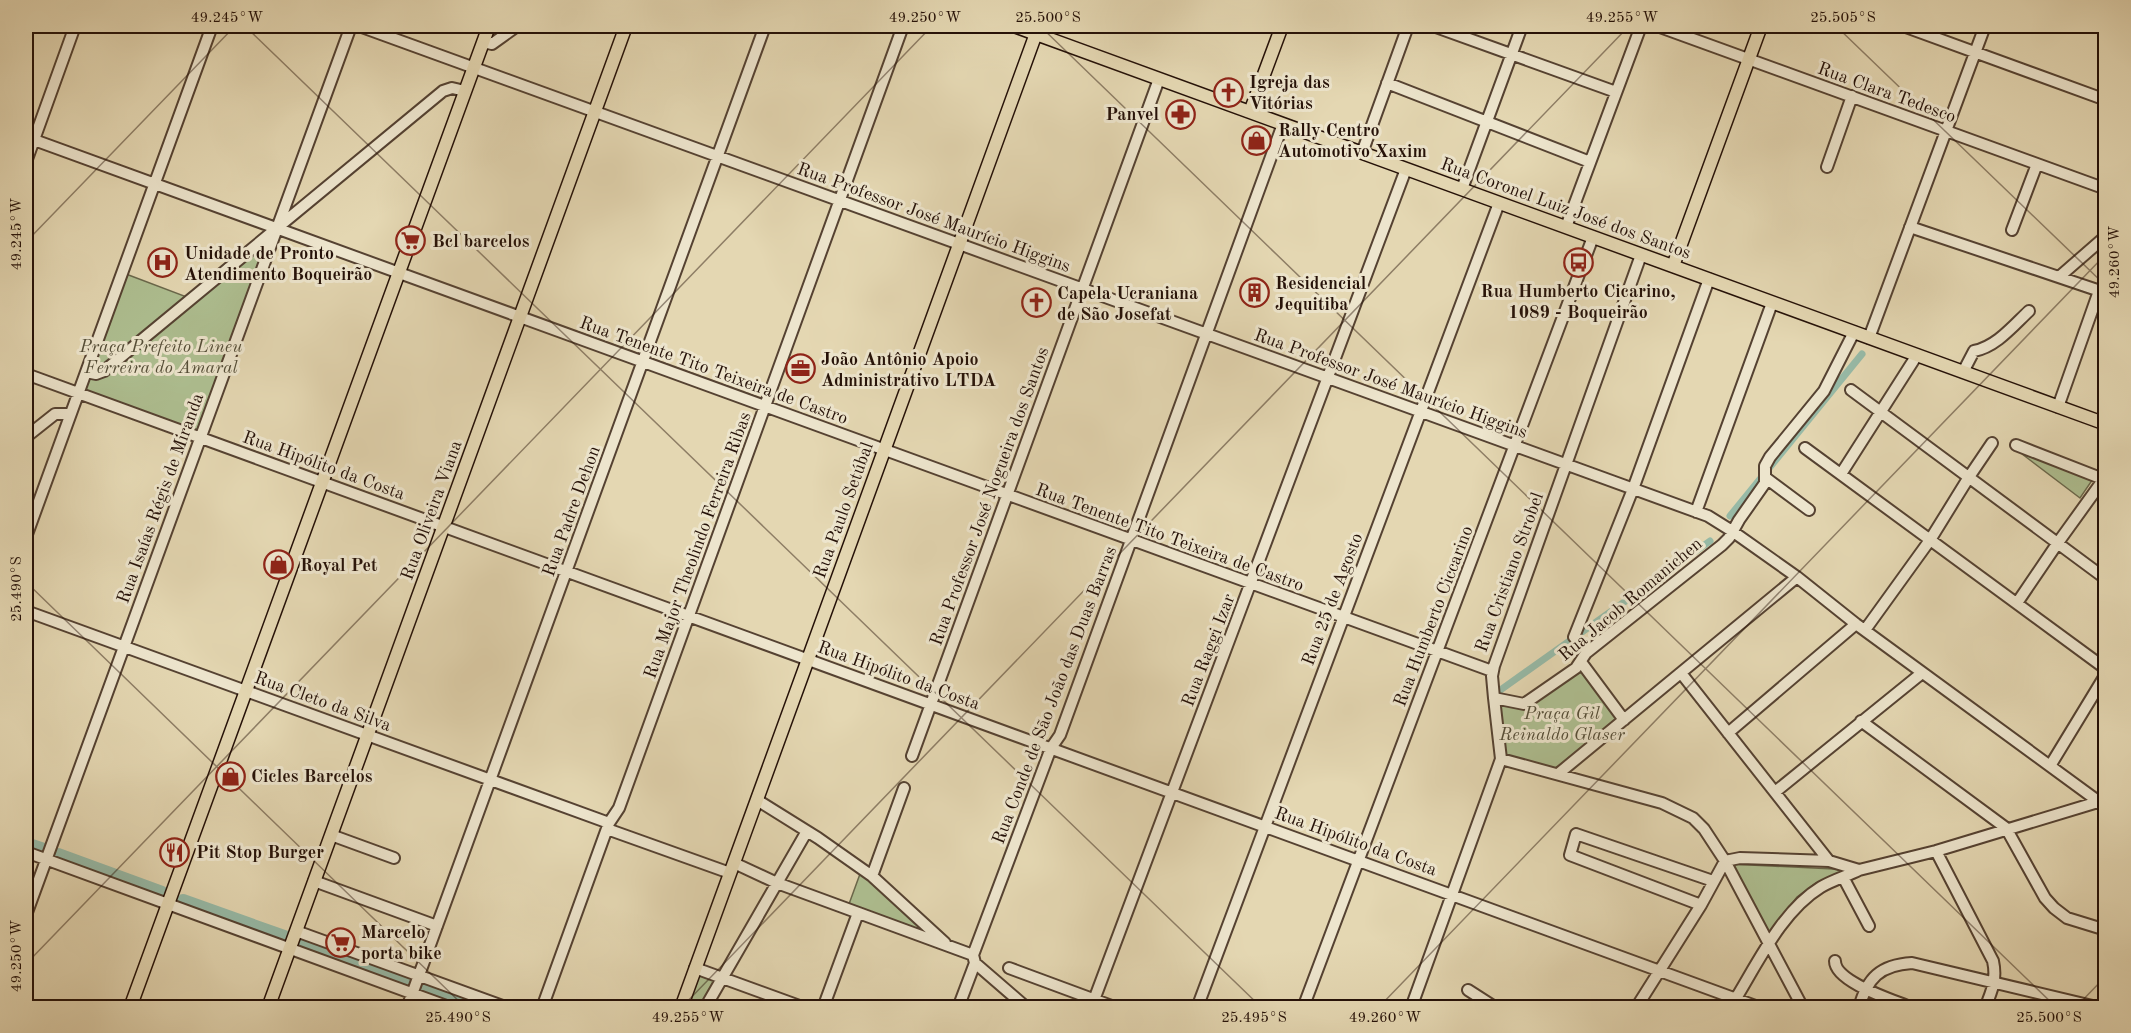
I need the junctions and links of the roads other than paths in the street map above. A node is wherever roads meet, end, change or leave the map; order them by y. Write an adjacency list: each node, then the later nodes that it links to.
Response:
1 (75, 26): 37 (street)
2 (212, 26): 45 (street)
3 (351, 26): 52 (street, Rua Isaías Régis de Miranda)
4 (359, 26): 25 (street, Rua Professor José Maurício Higgins)
5 (489, 26): 21 (main road)
6 (517, 26): 21 (street)
7 (627, 26): 32 (main road, Rua Oliveira Viana)
8 (765, 26): 39 (street, Rua Padre Dehon)
9 (903, 26): 48 (street, Rua Major Theolindo Ferreira Ribas)
10 (1014, 26): 20 (main road, Rua Coronel Luiz José dos Santos)
11 (1282, 26): 33 (main road)
12 (1408, 26): 27 (street)
13 (1433, 26): 23 (street)
14 (1522, 26): 23 (street)
15 (1641, 26): 29 (street)
16 (1657, 26): 24 (street, Rua Clara Tedesco)
17 (1761, 26): 24 (main road)
18 (1903, 26): 22 (street)
19 (1984, 26): 22 (street)
20 (1037, 29): 26 (main road, Rua Coronel Luiz José dos Santos); 56 (main road, Rua Paulo Setúbal)
21 (483, 42): 25 (main road)
22 (1975, 51): 31 (street); 36 (street)
23 (1511, 54): 29 (street); 34 (street)
24 (1749, 59): 30 (street, Rua Clara Tedesco); 58 (main road)
25 (473, 67): 28 (main road); 32 (street, Rua Professor José Maurício Higgins)
26 (1159, 78): 33 (main road, Rua Coronel Luiz José dos Santos); 62 (street, Rua Professor José Nogueira dos Santos)
27 (1387, 84): 34 (street); 38 (street)
28 (465, 91): 52 (street); 59 (main road)
29 (1616, 92): 41 (street)
30 (1852, 96): 36 (street, Rua Clara Tedesco); 43 (street)
31 (2106, 100)
32 (595, 111): 39 (street, Rua Professor José Maurício Higgins); 66 (main road, Rua Oliveira Viana)
33 (1250, 112): 35 (main road, Rua Coronel Luiz José dos Santos)
34 (1486, 122): 41 (street); 46 (street)
35 (1283, 124): 38 (main road, Rua Coronel Luiz José dos Santos); 68 (street, Rua Conde de São João das Duas Barras)
36 (1947, 131): 42 (street, Rua Clara Tedesco); 51 (street)
37 (29, 139): 40 (street); 45 (street, Rua Tenente Tito Teixeira de Castro)
38 (1362, 153): 44 (main road, Rua Coronel Luiz José dos Santos)
39 (718, 156): 48 (street, Rua Professor José Maurício Higgins); 71 (street, Rua Padre Dehon)
40 (26, 162)
41 (1590, 162): 50 (street)
42 (2037, 164): 47 (street, Rua Clara Tedesco); 53 (street)
43 (1827, 167)
44 (1406, 169): 46 (main road, Rua Coronel Luiz José dos Santos); 75 (street, Rua Raggi Izar)
45 (154, 184): 52 (street, Rua Tenente Tito Teixeira de Castro); 72 (street)
46 (1462, 189): 49 (main road, Rua Coronel Luiz José dos Santos)
47 (2106, 189)
48 (840, 200): 56 (street, Rua Professor José Maurício Higgins); 78 (street, Rua Major Theolindo Ferreira Ribas)
49 (1499, 203): 50 (main road, Rua Coronel Luiz José dos Santos); 80 (street, Rua 25 de Agosto)
50 (1566, 227): 55 (main road, Rua Coronel Luiz José dos Santos)
51 (1910, 227): 60 (street); 69 (street)
52 (276, 229): 59 (street, Rua Tenente Tito Teixeira de Castro); 72 (street); 85 (street, Rua Isaías Régis de Miranda)
53 (2012, 231)
54 (2106, 236): 60 (street)
55 (1593, 237): 57 (main road, Rua Coronel Luiz José dos Santos); 88 (street, Rua Humberto Ciccarino)
56 (959, 244): 62 (street, Rua Professor José Maurício Higgins); 90 (main road, Rua Paulo Setúbal)
57 (1641, 255): 58 (main road, Rua Coronel Luiz José dos Santos); 91 (street, Rua Cristiano Strobel)
58 (1673, 266): 61 (main road, Rua Coronel Luiz José dos Santos)
59 (398, 273): 66 (street, Rua Tenente Tito Teixeira de Castro); 96 (main road)
60 (2059, 277): 63 (street)
61 (1709, 279): 64 (main road, Rua Coronel Luiz José dos Santos); 97 (street)
62 (1082, 288): 68 (street, Rua Professor José Maurício Higgins); 98 (street, Rua Professor José Nogueira dos Santos)
63 (2102, 292): 79 (street)
64 (1772, 303): 67 (main road, Rua Coronel Luiz José dos Santos); 100 (street)
65 (2029, 311): 73 (street)
66 (520, 317): 71 (street, Rua Tenente Tito Teixeira de Castro); 101 (main road, Rua Oliveira Viana)
67 (1854, 332): 69 (main road, Rua Coronel Luiz José dos Santos); 93 (street, Rua Jacob Romanichen)
68 (1206, 333): 75 (street, Rua Professor José Maurício Higgins); 104 (street, Rua Conde de São João das Duas Barras)
69 (1869, 338): 70 (main road, Rua Coronel Luiz José dos Santos)
70 (1917, 355): 73 (main road, Rua Coronel Luiz José dos Santos); 81 (street)
71 (642, 362): 78 (street, Rua Tenente Tito Teixeira de Castro); 107 (street, Rua Padre Dehon)
72 (86, 372): 77 (street)
73 (1963, 372): 79 (main road, Rua Coronel Luiz José dos Santos)
74 (26, 374): 77 (street, Rua Hipólito da Costa)
75 (1327, 378): 80 (street, Rua Professor José Maurício Higgins); 110 (street, Rua Raggi Izar)
76 (1851, 390): 81 (street)
77 (78, 393): 82 (street); 85 (street, Rua Hipólito da Costa)
78 (765, 406): 90 (street, Rua Tenente Tito Teixeira de Castro); 113 (street, Rua Major Theolindo Ferreira Ribas)
79 (2058, 407): 83 (main road, Rua Coronel Luiz José dos Santos)
80 (1420, 412): 88 (street, Rua Professor José Maurício Higgins); 114 (street, Rua 25 de Agosto)
81 (1882, 412): 92 (street); 94 (street)
82 (70, 414): 84 (street); 103 (street)
83 (2106, 424)
84 (26, 437)
85 (200, 438): 96 (street, Rua Hipólito da Costa); 117 (street, Rua Isaías Régis de Miranda)
86 (1992, 443): 94 (street)
87 (2016, 445): 95 (street)
88 (1515, 446): 91 (street, Rua Professor José Maurício Higgins); 118 (street, Rua Humberto Ciccarino)
89 (1805, 448): 92 (street)
90 (884, 450): 98 (street, Rua Tenente Tito Teixeira de Castro); 119 (main road, Rua Paulo Setúbal)
91 (1567, 465): 97 (street, Rua Professor José Maurício Higgins); 122 (street, Rua Cristiano Strobel)
92 (1841, 474): 105 (street)
93 (1766, 475): 99 (street); 102 (street, Rua Jacob Romanichen)
94 (1969, 477): 105 (street); 106 (street)
95 (2104, 478): 106 (street)
96 (322, 482): 101 (street, Rua Hipólito da Costa); 126 (main road)
97 (1633, 489): 100 (street, Rua Professor José Maurício Higgins); 116 (street)
98 (1007, 495): 104 (street, Rua Tenente Tito Teixeira de Castro); 128 (street, Rua Professor José Nogueira dos Santos)
99 (1809, 510)
100 (1696, 512): 102 (street, Rua Professor José Maurício Higgins)
101 (444, 526): 107 (street, Rua Hipólito da Costa); 132 (main road, Rua Oliveira Viana)
102 (1732, 531): 108 (street, Rua Professor José Maurício Higgins); 120 (street, Rua Jacob Romanichen)
103 (26, 537)
104 (1131, 540): 110 (street, Rua Tenente Tito Teixeira de Castro); 133 (street, Rua Conde de São João das Duas Barras)
105 (1930, 540): 111 (street); 115 (street)
106 (2056, 544): 109 (street); 111 (street)
107 (566, 571): 113 (street, Rua Hipólito da Costa); 138 (street, Rua Padre Dehon)
108 (1797, 577): 115 (street, Rua Professor José Maurício Higgins); 123 (street)
109 (2106, 579)
110 (1250, 583): 114 (street, Rua Tenente Tito Teixeira de Castro); 140 (street, Rua Raggi Izar)
111 (2017, 603): 121 (street)
112 (26, 611): 117 (street, Rua Cleto da Silva)
113 (688, 616): 119 (street, Rua Hipólito da Costa); 144 (street, Rua Major Theolindo Ferreira Ribas)
114 (1343, 617): 118 (street, Rua Tenente Tito Teixeira de Castro); 145 (street, Rua 25 de Agosto)
115 (1861, 627): 124 (street, Rua Professor José Maurício Higgins); 131 (street)
116 (1574, 637)
117 (124, 646): 126 (street, Rua Cleto da Silva); 152 (street, Rua Isaías Régis de Miranda)
118 (1437, 651): 122 (street, Rua Tenente Tito Teixeira de Castro); 153 (street, Rua Humberto Ciccarino)
119 (808, 659): 128 (street, Rua Hipólito da Costa); 142 (main road, Rua Paulo Setúbal)
120 (1581, 662): 127 (street, Rua Jacob Romanichen); 129 (street)
121 (2106, 669)
122 (1492, 671): 127 (street, Rua Cristiano Strobel)
123 (1681, 673): 129 (street); 131 (street)
124 (1922, 673): 130 (street); 136 (street, Rua Professor José Maurício Higgins)
125 (2106, 674): 136 (street)
126 (246, 691): 132 (street, Rua Cleto da Silva); 164 (main road)
127 (1494, 698): 135 (street, Rua Cristiano Strobel)
128 (931, 704): 133 (street, Rua Hipólito da Costa); 134 (street, Rua Professor José Nogueira dos Santos)
129 (1624, 720): 137 (street)
130 (1861, 721): 141 (street); 146 (street)
131 (1728, 733): 141 (street)
132 (368, 735): 138 (street, Rua Cleto da Silva); 148 (main road, Rua Oliveira Viana)
133 (1051, 748): 140 (street, Rua Hipólito da Costa); 175 (street, Rua Conde de São João das Duas Barras)
134 (912, 756)
135 (1501, 759): 137 (street); 163 (street, Rua Cristiano Strobel)
136 (2050, 766): 143 (street, Rua Professor José Maurício Higgins)
137 (1558, 774): 154 (street)
138 (490, 780): 144 (street, Rua Cleto da Silva); 168 (street, Rua Padre Dehon)
139 (904, 788): 158 (street)
140 (1172, 792): 145 (street, Rua Hipólito da Costa); 186 (street, Rua Raggi Izar)
141 (1774, 792): 155 (street)
142 (757, 800): 147 (street); 156 (main road, Rua Paulo Setúbal)
143 (2102, 805): 146 (street)
144 (608, 826): 156 (street, Rua Cleto da Silva); 195 (street, Rua Major Theolindo Ferreira Ribas)
145 (1265, 826): 153 (street, Rua Hipólito da Costa); 203 (street, Rua 25 de Agosto)
146 (2006, 828): 149 (street); 170 (street)
147 (807, 831): 158 (street); 162 (street)
148 (331, 835): 151 (street); 160 (main road, Rua Oliveira Viana)
149 (1936, 851): 157 (street); 182 (street)
150 (26, 852): 152 (street)
151 (394, 858)
152 (46, 859): 164 (street); 167 (street, Rua Isaías Régis de Miranda)
153 (1358, 860): 163 (street, Rua Hipólito da Costa); 204 (street, Rua Humberto Ciccarino)
154 (1725, 861): 155 (street); 161 (street); 173 (street)
155 (1829, 861): 157 (street)
156 (732, 868): 162 (street, Rua Cleto da Silva); 177 (main road, Rua Paulo Setúbal)
157 (1859, 870): 159 (street)
158 (872, 876): 172 (street)
159 (1843, 877): 169 (street); 173 (street)
160 (314, 881): 168 (street); 171 (main road, Rua Oliveira Viana)
161 (1713, 881): 165 (street); 165 (street)
162 (777, 883): 166 (street, Rua Cleto da Silva); 181 (street)
163 (1454, 895): 179 (street, Rua Hipólito da Costa); 205 (street, Rua Cristiano Strobel)
164 (168, 904): 174 (street); 190 (main road)
165 (1701, 904): 179 (street)
166 (858, 913): 172 (street, Rua Cleto da Silva); 199 (street)
167 (26, 915)
168 (437, 926): 180 (street, Rua Padre Dehon)
169 (1869, 926)
170 (2106, 930)
171 (296, 931): 174 (main road, Rua Oliveira Viana); 180 (street)
172 (948, 945): 175 (street, Rua Cleto da Silva)
173 (1769, 946): 187 (street); 209 (street)
174 (290, 948): 185 (street); 191 (main road, Rua Oliveira Viana)
175 (974, 959): 200 (street, Rua Conde de São João das Duas Barras); 201 (street, Rua Cleto da Silva)
176 (1835, 961): 183 (street)
177 (695, 968): 181 (street); 196 (main road, Rua Paulo Setúbal)
178 (1009, 968): 186 (street)
179 (1660, 970): 187 (street, Rua Hipólito da Costa); 207 (street)
180 (419, 975): 185 (street, Rua Padre Dehon); 194 (street)
181 (722, 978): 197 (street); 198 (street)
182 (1995, 984): 183 (street); 188 (street); 211 (street)
183 (1865, 989): 189 (street); 210 (street)
184 (1468, 990): 206 (street)
185 (412, 993): 192 (street, Rua Padre Dehon); 193 (street)
186 (1093, 1003): 202 (street)
187 (1733, 1003): 208 (street, Rua Hipólito da Costa)
188 (2071, 1004): 212 (street)
189 (1910, 1007)
190 (130, 1008)
191 (268, 1008)
192 (407, 1008)
193 (452, 1008)
194 (508, 1008)
195 (542, 1008)
196 (681, 1008)
197 (705, 1008)
198 (805, 1008)
199 (823, 1008)
200 (958, 1008)
201 (1027, 1008)
202 (1117, 1008)
203 (1197, 1008)
204 (1303, 1008)
205 (1412, 1008)
206 (1496, 1008)
207 (1636, 1008)
208 (1761, 1008)
209 (1803, 1008)
210 (1858, 1008)
211 (1985, 1008)
212 (2101, 1008)

